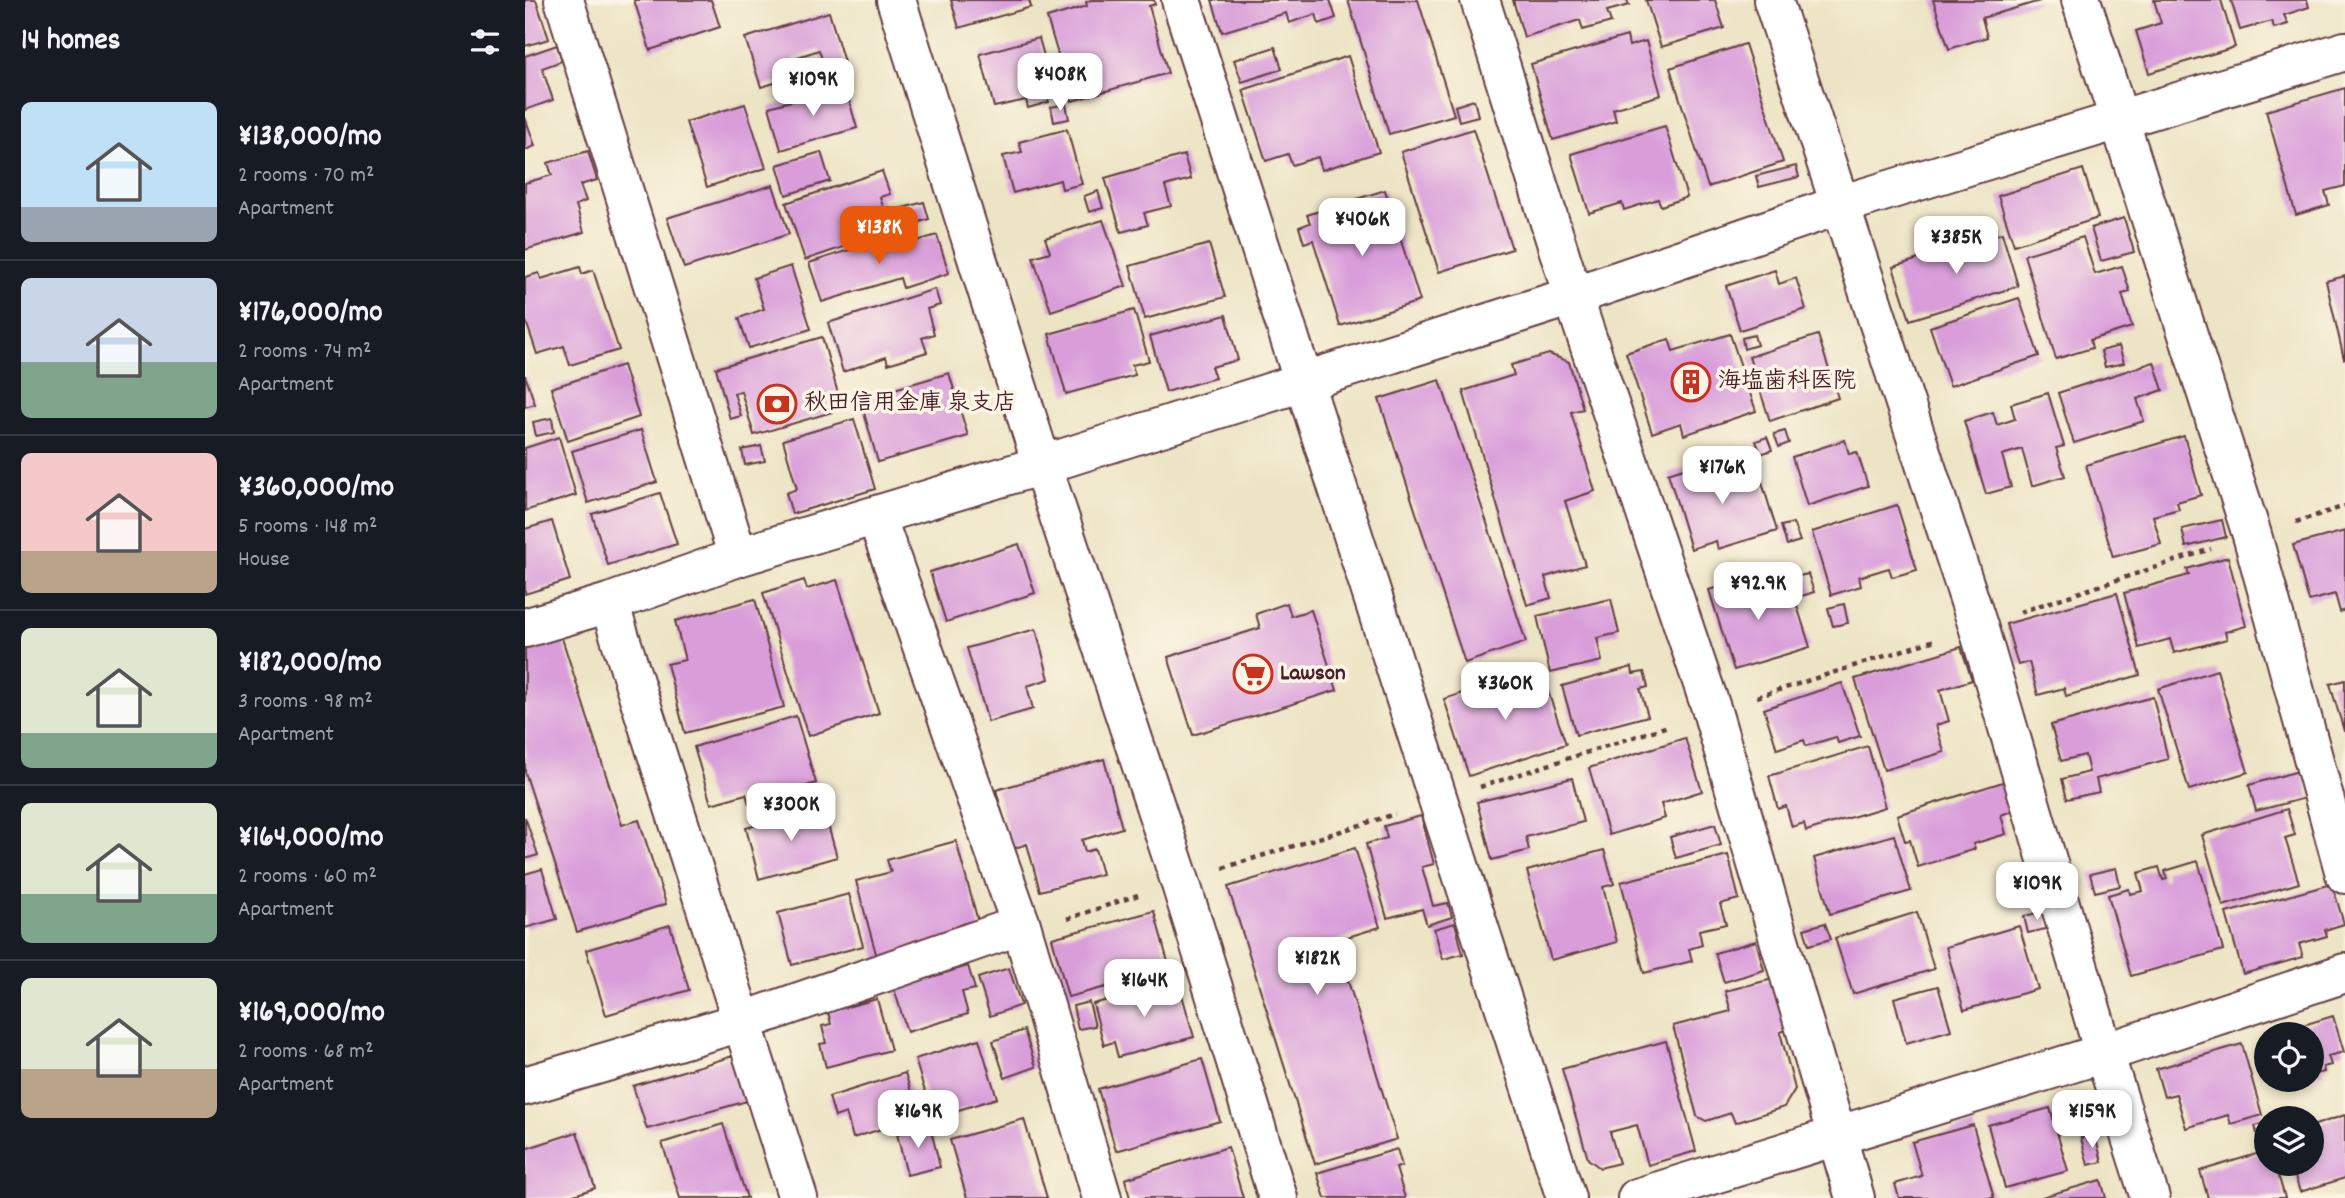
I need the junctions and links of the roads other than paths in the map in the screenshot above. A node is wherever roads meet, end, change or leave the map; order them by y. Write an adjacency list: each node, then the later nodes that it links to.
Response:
1 (564, 0): 14 (street)
2 (896, 0): 12 (street)
3 (1181, 0): 11 (street)
4 (1480, 0): 10 (street)
5 (1773, 0): 9 (street)
6 (2081, 0): 8 (street)
7 (2345, 51): 8 (street)
8 (2120, 120): 9 (street); 17 (street)
9 (1840, 205): 10 (street); 21 (street)
10 (1573, 296): 11 (street); 23 (street)
11 (1302, 383): 12 (street); 27 (street)
12 (1042, 465): 13 (street); 26 (street)
13 (876, 516): 14 (street); 18 (street)
14 (739, 557): 15 (street)
15 (610, 603): 16 (street); 20 (street)
16 (525, 628)
17 (2345, 874)
18 (1020, 925): 20 (street); 25 (street)
19 (2345, 973): 21 (street)
20 (741, 1022): 22 (street); 24 (street)
21 (2103, 1053): 23 (street); 30 (street)
22 (525, 1086)
23 (1836, 1138): 28 (street); 29 (street)
24 (799, 1198)
25 (1102, 1198)
26 (1278, 1198)
27 (1566, 1198)
28 (1637, 1198)
29 (1855, 1198)
30 (2150, 1198)

